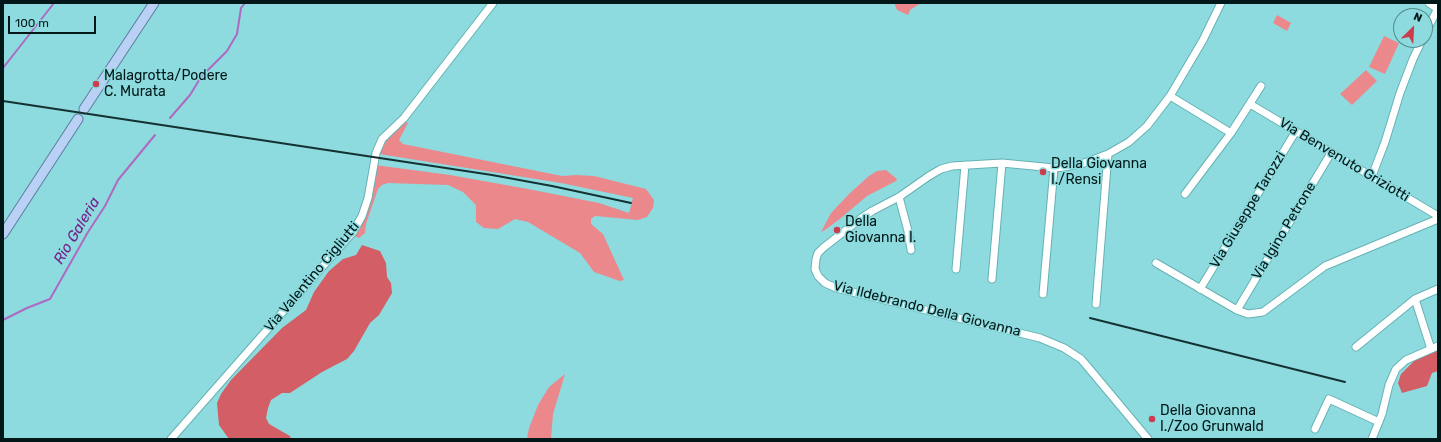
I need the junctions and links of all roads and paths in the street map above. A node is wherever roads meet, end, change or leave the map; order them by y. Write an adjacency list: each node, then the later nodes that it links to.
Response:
1 (154, 3): 11 (main road)
2 (493, 3): 41 (street, Via Valentino Cigliutti)
3 (1221, 3): 9 (street, Via Ildebrando Della Giovanna)
4 (1429, 3): 5 (street)
5 (1438, 9): 6 (street)
6 (1433, 19)
7 (1418, 48): 20 (street)
8 (1261, 86): 10 (street)
9 (1170, 96): 14 (street); 16 (street, Via Ildebrando Della Giovanna)
10 (1250, 104): 13 (street, Via Benvenuto Griziotti); 14 (street)
11 (84, 109)
12 (78, 119): 25 (main road)
13 (1296, 131): 15 (street, Via Benvenuto Griziotti); 30 (street, Via Giuseppe Tarozzi)
14 (1231, 132): 21 (street)
15 (1331, 153): 20 (street, Via Benvenuto Griziotti); 35 (street, Via Igino Petrone)
16 (1108, 154): 19 (street, Via Ildebrando Della Giovanna); 34 (street)
17 (1002, 163): 18 (street, Via Ildebrando Della Giovanna); 19 (street, Via Ildebrando Della Giovanna); 29 (street)
18 (965, 165): 22 (street, Via Ildebrando Della Giovanna); 28 (street)
19 (1054, 168): 32 (street)
20 (1372, 176): 23 (street, Via Benvenuto Griziotti)
21 (1185, 194)
22 (899, 197): 26 (street); 42 (street, Via Ildebrando Della Giovanna)
23 (1438, 216)
24 (1438, 219): 35 (street)
25 (3, 234)
26 (911, 250)
27 (1156, 263): 30 (street)
28 (956, 269)
29 (992, 279)
30 (1200, 289): 35 (street)
31 (1438, 289): 33 (street)
32 (1043, 294)
33 (1415, 299): 37 (street); 38 (street)
34 (1096, 304)
35 (1237, 310)
36 (1438, 346): 38 (street)
37 (1356, 347)
38 (1430, 349): 39 (street)
39 (1379, 422): 40 (street); 43 (street)
40 (1315, 429)
41 (171, 439)
42 (1148, 439)
43 (1372, 439)

